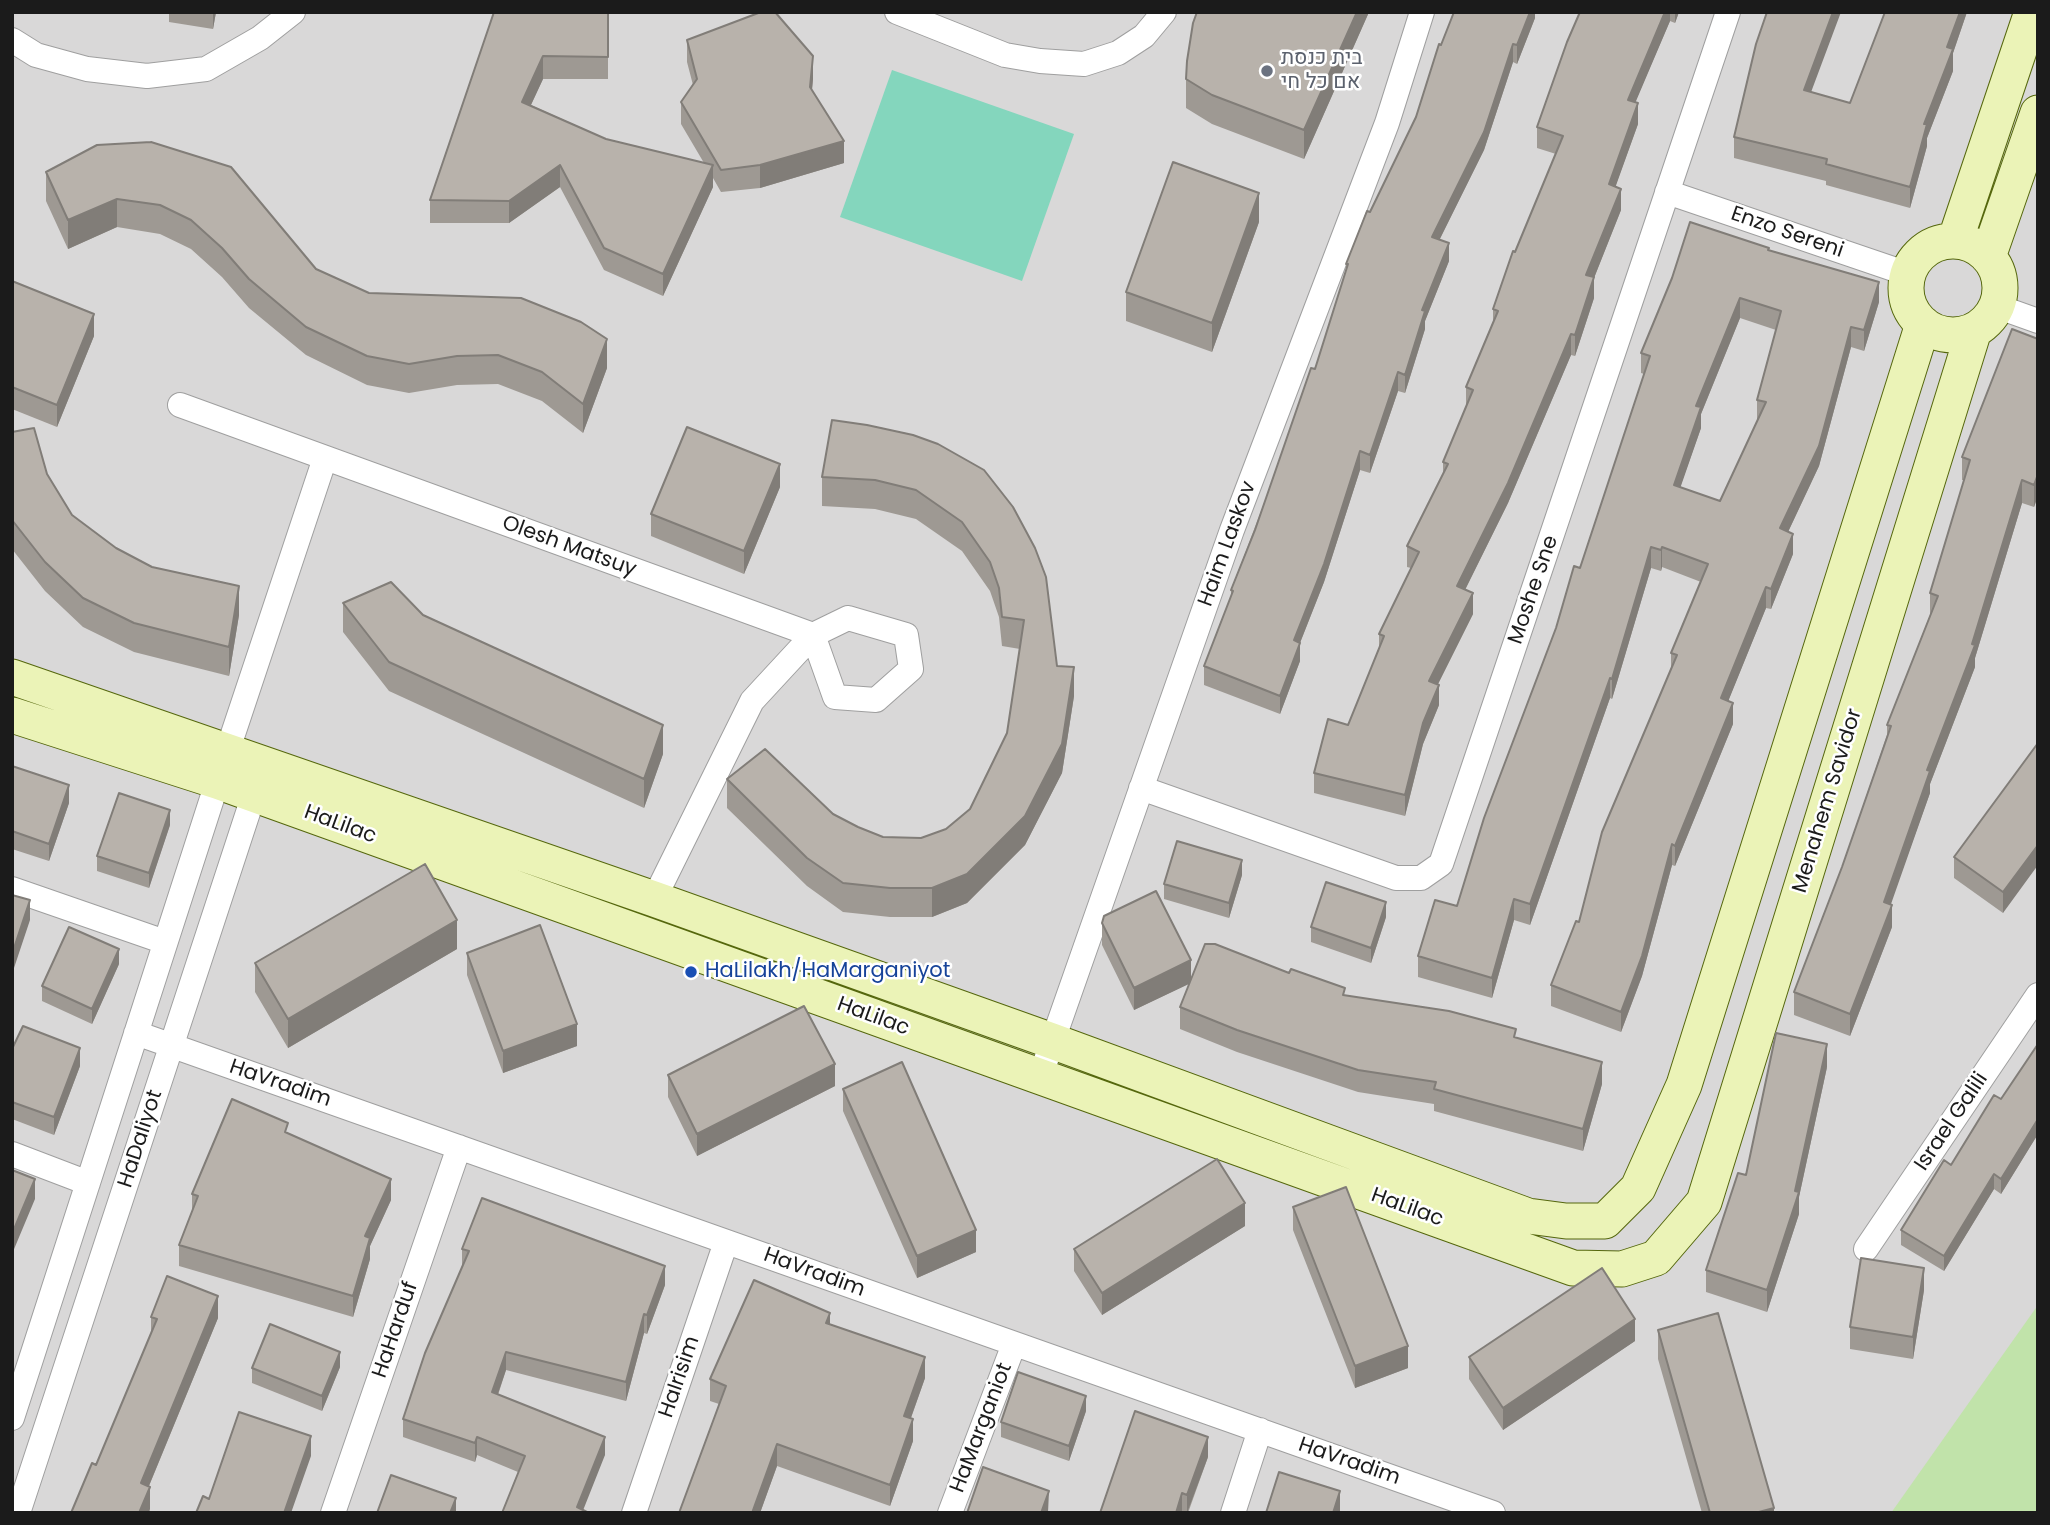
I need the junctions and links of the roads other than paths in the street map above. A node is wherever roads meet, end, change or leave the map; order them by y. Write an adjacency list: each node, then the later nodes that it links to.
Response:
1 (293, 12): 7 (street)
2 (897, 12): 3 (street)
3 (1164, 12)
4 (1422, 12): 22 (street, Haim Laskov)
5 (1728, 12): 9 (street, Moshe Sne)
6 (2032, 12): 10 (street)
7 (12, 40)
8 (2038, 113): 11 (street)
9 (1667, 192): 12 (street, Enzo Sereni); 22 (street, Moshe Sne)
10 (1955, 241): 11 (street); 12 (street)
11 (1988, 257): 13 (street)
12 (1908, 274): 15 (street)
13 (1985, 318): 14 (street); 15 (street); 36 (street, Menahem Savidor)
14 (2038, 321)
15 (1923, 324): 28 (street, HaLilac)
16 (180, 405): 17 (street, Olesh Matsuy)
17 (325, 458): 20 (street); 24 (street, Olesh Matsuy)
18 (12, 677): 20 (street, HaLilac)
19 (12, 715): 20 (street, HaLilac)
20 (222, 766): 21 (street, HaLilac); 25 (street, HaDaliyot)
21 (259, 780): 24 (street, HaLilac); 29 (street, HaDaliyot); 30 (street, HaLilac)
22 (1141, 788): 28 (street, Haim Laskov)
23 (12, 889): 25 (street)
24 (654, 899): 28 (street, HaLilac)
25 (165, 942): 27 (street, HaDaliyot)
26 (2038, 995): 35 (street, Israel Galili)
27 (136, 1033): 29 (street, HaVradim); 33 (street, HaDaliyot)
28 (1052, 1041): 30 (street, Haim Laskov)
29 (172, 1046): 31 (street, HaVradim); 40 (street, HaDaliyot)
30 (1040, 1077): 36 (street, HaLilac)
31 (459, 1147): 34 (street, HaVradim); 41 (street, HaHarduf)
32 (12, 1154): 33 (street, HaDaliyot)
33 (88, 1183): 38 (street, HaDaliyot)
34 (726, 1242): 37 (street, HaVradim); 42 (street, HaIrisim)
35 (1866, 1249)
36 (1656, 1258)
37 (1014, 1344): 39 (street, HaVradim); 43 (street, HaMarganiot)
38 (12, 1418)
39 (1260, 1430): 44 (street); 45 (street, HaVradim)
40 (18, 1513)
41 (333, 1513)
42 (634, 1513)
43 (950, 1513)
44 (1233, 1513)
45 (1493, 1513)

